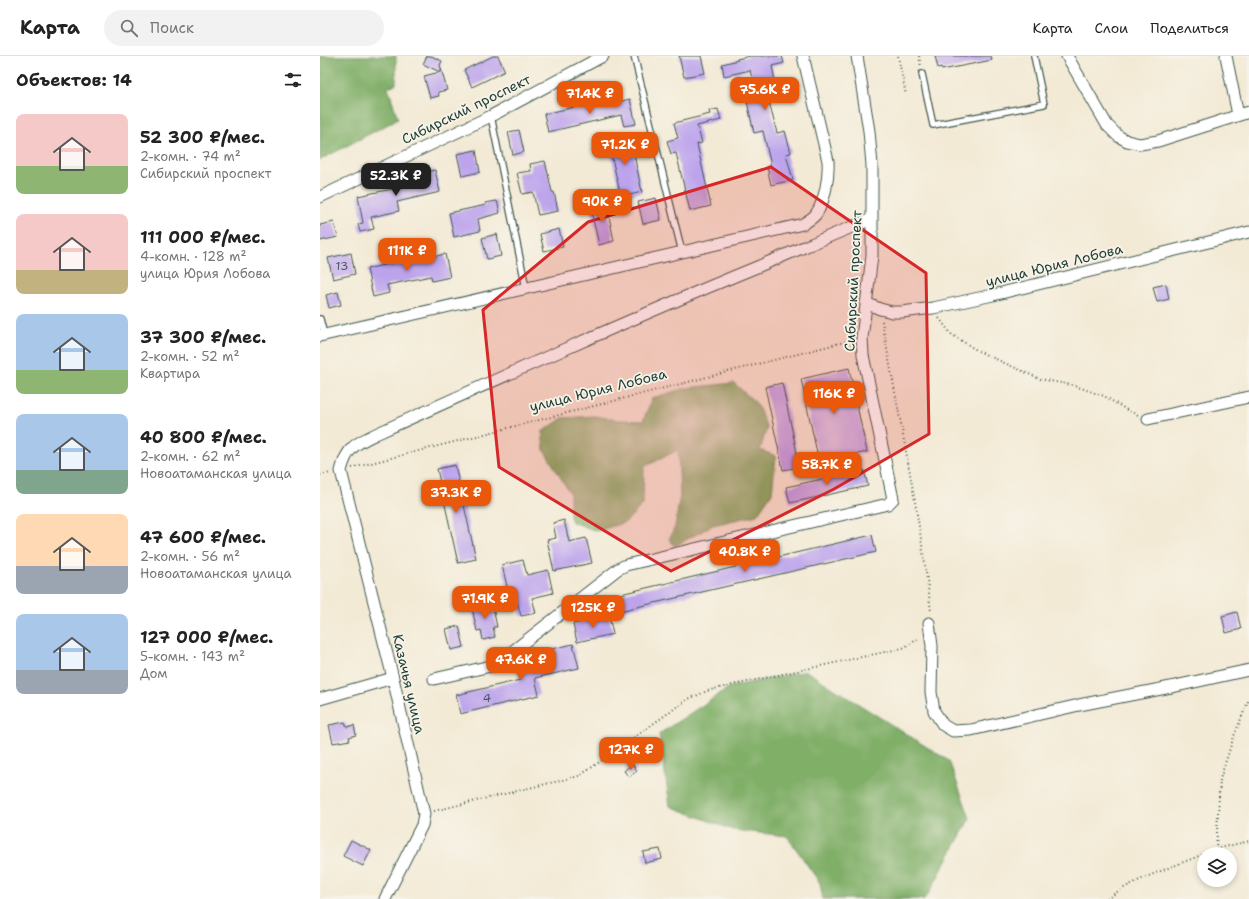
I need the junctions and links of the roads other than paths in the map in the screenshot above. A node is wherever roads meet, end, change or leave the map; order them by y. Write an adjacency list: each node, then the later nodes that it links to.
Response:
1 (634, 56): 14 (lane)
2 (803, 56): 14 (street)
3 (857, 56): 12 (street, Сибирский проспект)
4 (1034, 56): 8 (lane)
5 (1067, 56): 9 (street)
6 (1226, 56): 9 (street)
7 (596, 58): 10 (street, Сибирский проспект)
8 (922, 74)
9 (1244, 113)
10 (491, 116): 11 (street, Сибирский проспект); 15 (lane)
11 (320, 197)
12 (872, 219): 16 (street, Сибирский проспект); 23 (street, Казачья улица)
13 (1249, 232): 16 (street, улица Юрия Лобова)
14 (682, 252): 15 (street)
15 (526, 288): 18 (street)
16 (866, 303): 24 (street, Сибирский проспект)
17 (320, 319): 18 (lane)
18 (322, 336)
19 (1249, 397): 20 (street)
20 (1148, 419)
21 (929, 623): 22 (street)
22 (1249, 670)
23 (393, 678): 25 (street); 26 (street, Казачья улица)
24 (434, 679)
25 (320, 699)
26 (385, 899)

